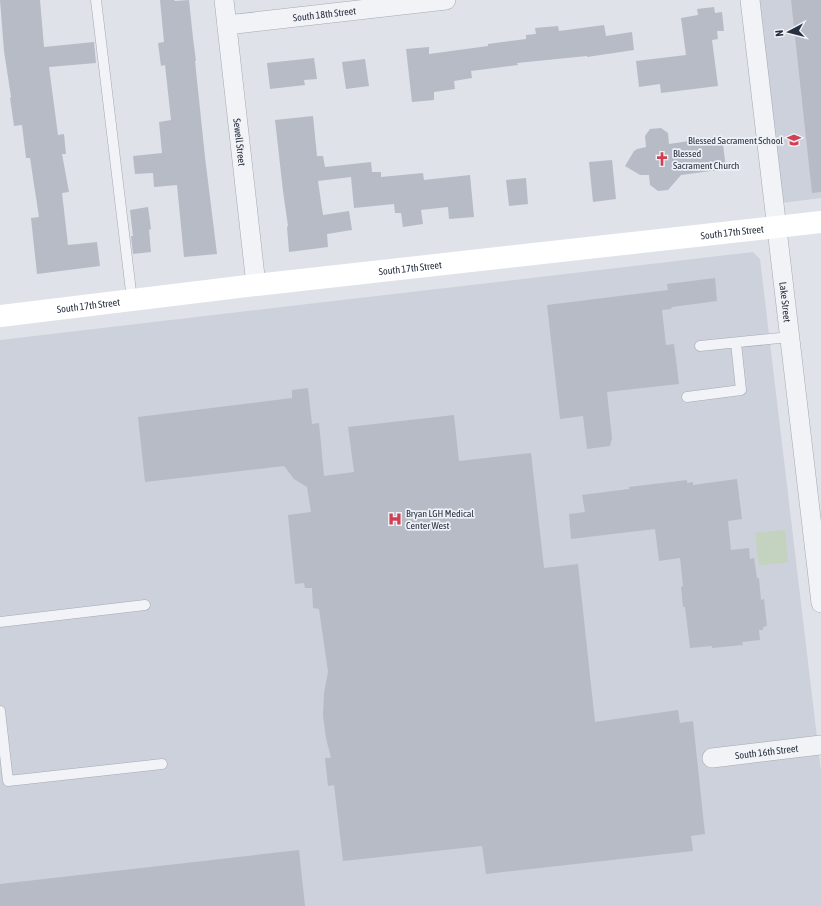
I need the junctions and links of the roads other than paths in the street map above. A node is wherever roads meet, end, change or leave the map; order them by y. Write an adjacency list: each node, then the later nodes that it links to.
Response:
1 (96, 0): 9 (lane)
2 (224, 0): 5 (street, Sewell Street)
3 (446, 0): 5 (street, South 18th Street)
4 (750, 0): 7 (street, Lake Street)
5 (227, 25): 8 (street, Sewell Street)
6 (821, 222): 7 (main road, South 17th Street)
7 (777, 227): 8 (main road, South 17th Street); 11 (street, Lake Street)
8 (256, 285): 9 (main road, South 17th Street)
9 (132, 300): 10 (main road, South 17th Street)
10 (0, 314)
11 (790, 337): 12 (lane); 15 (street, Lake Street)
12 (736, 343): 13 (lane); 14 (lane)
13 (700, 346)
14 (687, 397)
15 (821, 603)
16 (145, 605): 17 (lane)
17 (0, 622)
18 (0, 711): 21 (lane)
19 (821, 745): 20 (street, South 16th Street)
20 (712, 758)
21 (162, 764)

